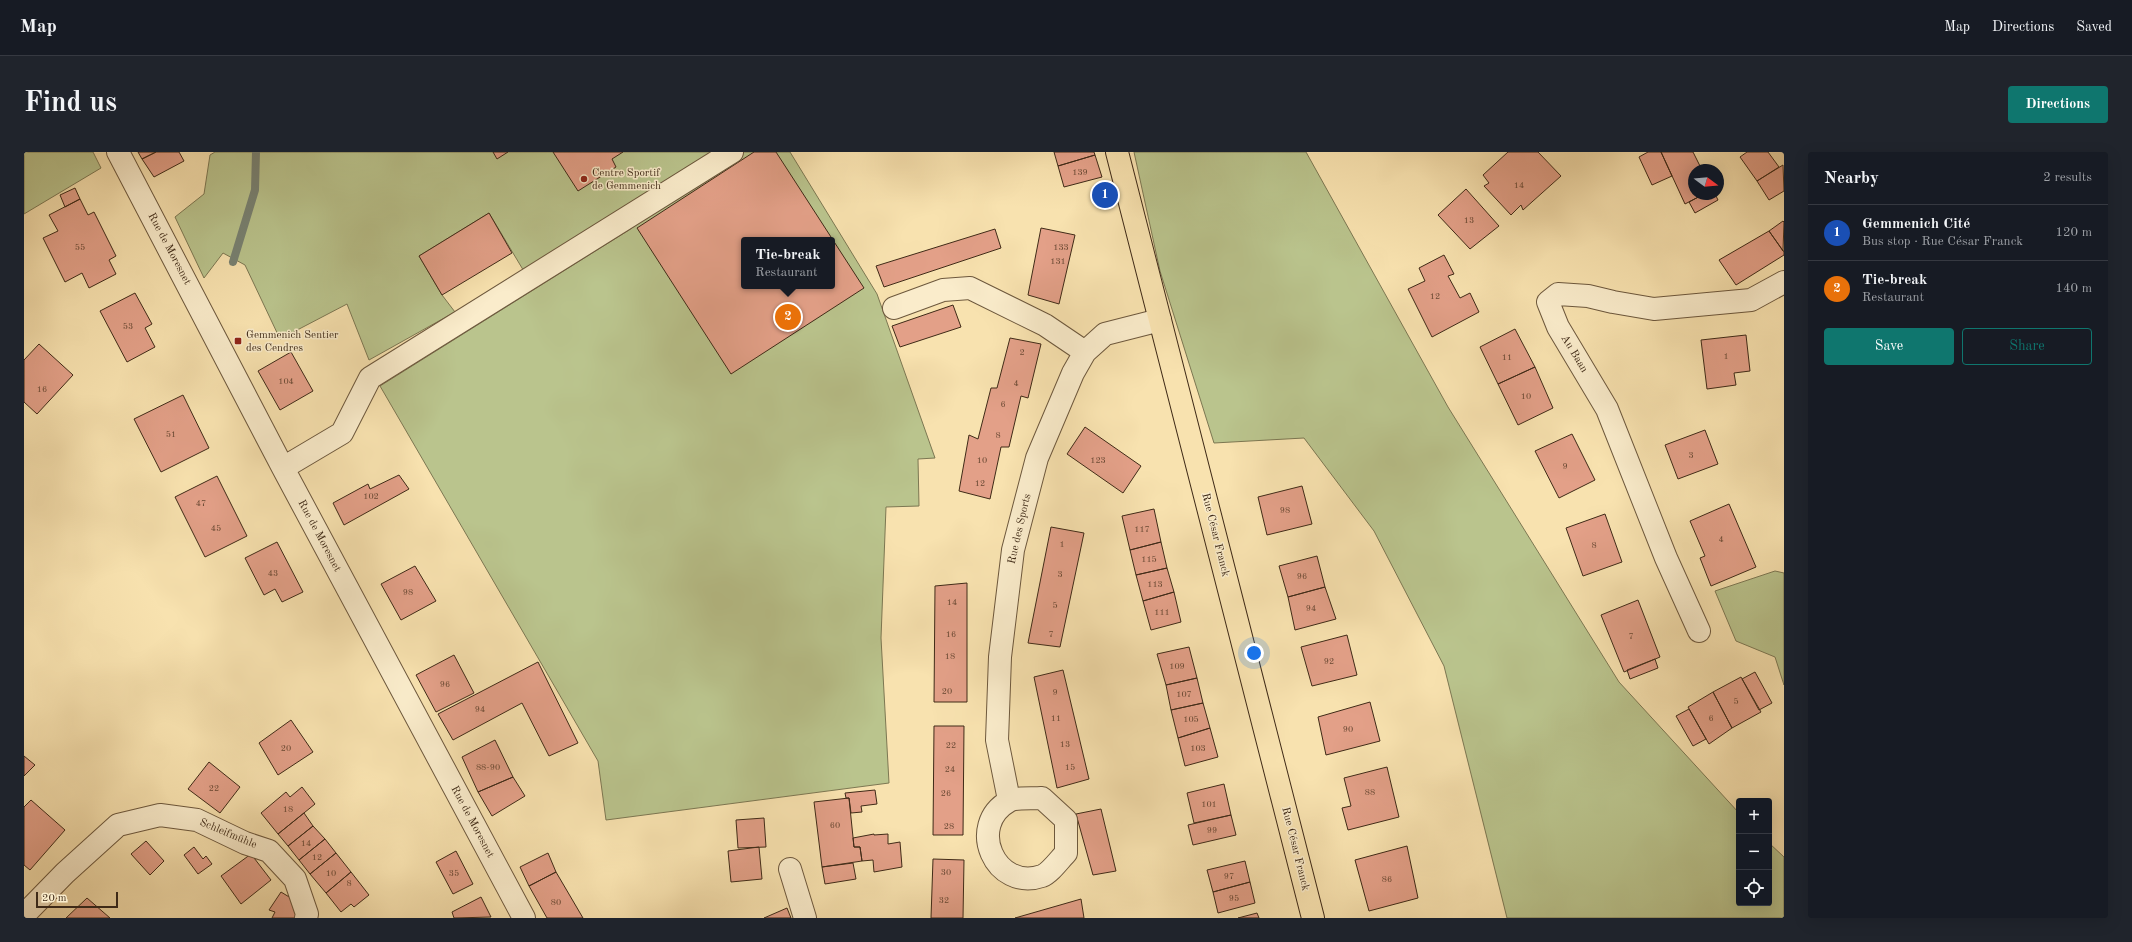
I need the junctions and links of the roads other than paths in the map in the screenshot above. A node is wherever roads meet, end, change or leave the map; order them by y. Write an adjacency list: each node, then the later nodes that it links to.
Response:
1 (118, 152): 8 (street, Rue de Moresnet)
2 (732, 152): 8 (street)
3 (1117, 152): 6 (main road, Rue César Franck)
4 (1784, 282): 9 (street, Au Baan)
5 (894, 308): 7 (street)
6 (1160, 320): 7 (street, Rue des Sports); 16 (main road, Rue César Franck)
7 (1085, 352): 10 (street, Rue des Sports)
8 (283, 468): 14 (street, Rue de Moresnet)
9 (1699, 631)
10 (1009, 800)
11 (790, 869): 15 (street)
12 (24, 915): 13 (street, Schleifmühle)
13 (306, 918)
14 (524, 918)
15 (805, 918)
16 (1313, 918)

